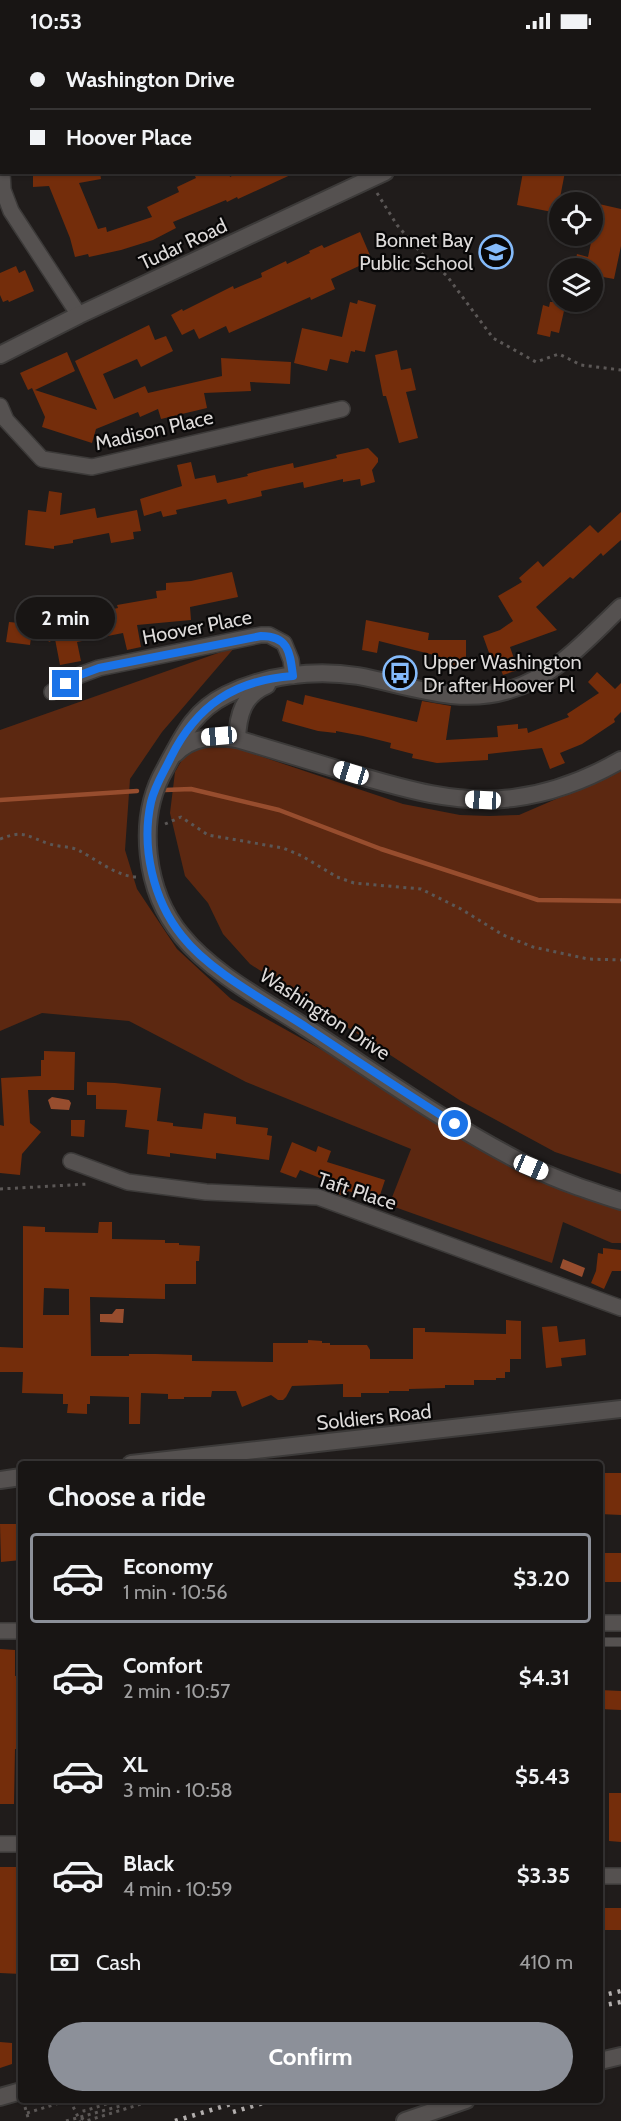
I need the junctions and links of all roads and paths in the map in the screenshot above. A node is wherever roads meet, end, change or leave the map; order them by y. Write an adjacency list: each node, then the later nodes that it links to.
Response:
1 (2, 174): 4 (street)
2 (381, 174): 3 (street, Tudar Road)
3 (370, 180): 4 (street, Tudar Road); 6 (path)
4 (79, 315): 5 (street, Tudar Road)
5 (0, 355)
6 (621, 370)
7 (0, 406): 8 (street, Madison Place)
8 (342, 409)
9 (621, 607): 10 (street)
10 (293, 676): 11 (street, Hoover Place); 12 (street); 13 (street, Washington Drive)
11 (52, 692)
12 (237, 739): 13 (street); 14 (street)
13 (170, 759): 16 (street, Washington Drive)
14 (621, 760)
15 (0, 839): 17 (path)
16 (148, 843): 17 (street, Washington Drive); 18 (path)
17 (153, 876): 22 (street, Washington Drive)
18 (621, 960)
19 (71, 1161): 23 (street, Taft Place)
20 (93, 1184): 21 (path)
21 (0, 1189)
22 (621, 1201)
23 (621, 1308)
24 (621, 1409): 25 (street, Soldiers Road)
25 (158, 1461)
26 (18, 1477): 27 (street)
27 (0, 1480)
28 (603, 1623): 29 (street)
29 (621, 1623)
30 (0, 1631): 31 (street)
31 (18, 1631)
32 (603, 1642): 33 (lane)
33 (621, 1642)
34 (0, 1844): 35 (street)
35 (18, 1844)
36 (603, 1876): 37 (street)
37 (621, 1876)
38 (621, 2056): 39 (street)
39 (603, 2060)
40 (0, 2097): 41 (street)
41 (18, 2099)
42 (24, 2103): 50 (path)
43 (60, 2103): 50 (path)
44 (71, 2103): 51 (path)
45 (83, 2103): 46 (path)
46 (109, 2103)
47 (120, 2103): 51 (path)
48 (144, 2103): 51 (path)
49 (457, 2103): 54 (street)
50 (27, 2113): 52 (path)
51 (79, 2119): 53 (path)
52 (29, 2121)
53 (66, 2121)
54 (405, 2121)

